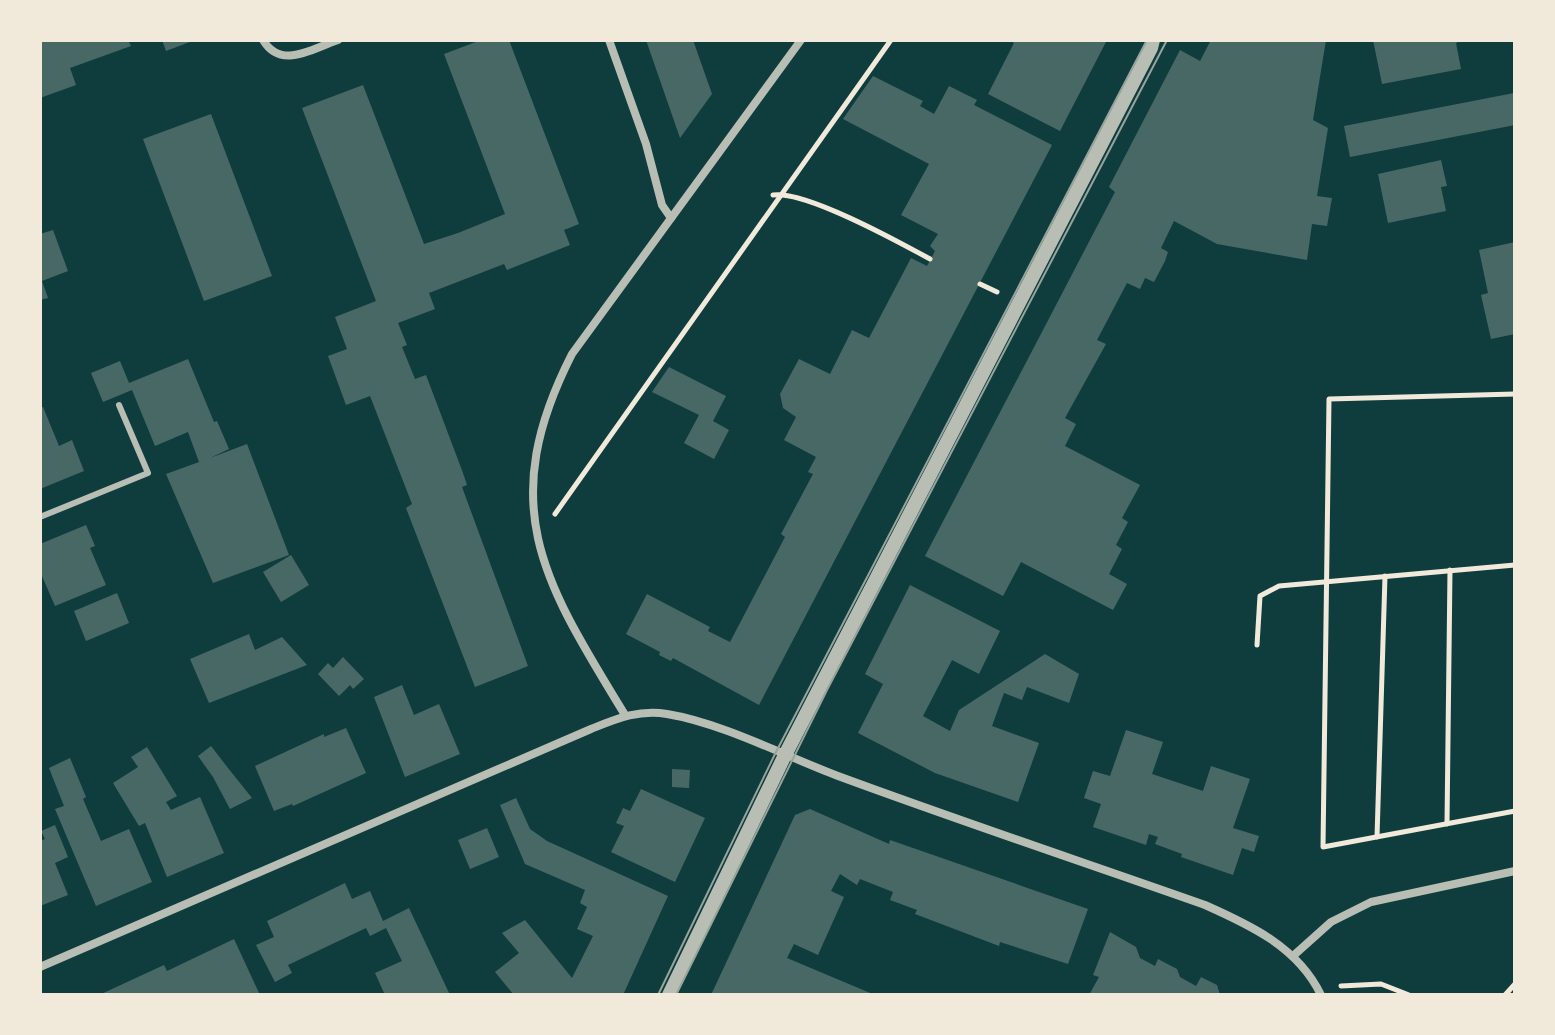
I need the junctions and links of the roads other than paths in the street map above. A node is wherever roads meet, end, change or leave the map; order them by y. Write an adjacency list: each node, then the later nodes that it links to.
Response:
1 (263, 40): 2 (street)
2 (338, 40)
3 (609, 40): 6 (street)
4 (801, 40): 6 (street)
5 (1155, 43): 10 (street)
6 (671, 218): 9 (street)
7 (119, 405): 8 (lane)
8 (40, 517)
9 (625, 715): 10 (street); 13 (street)
10 (785, 755): 12 (street); 15 (street)
11 (1515, 871): 12 (street)
12 (1293, 956): 14 (street)
13 (40, 967)
14 (1319, 991)
15 (669, 995)

